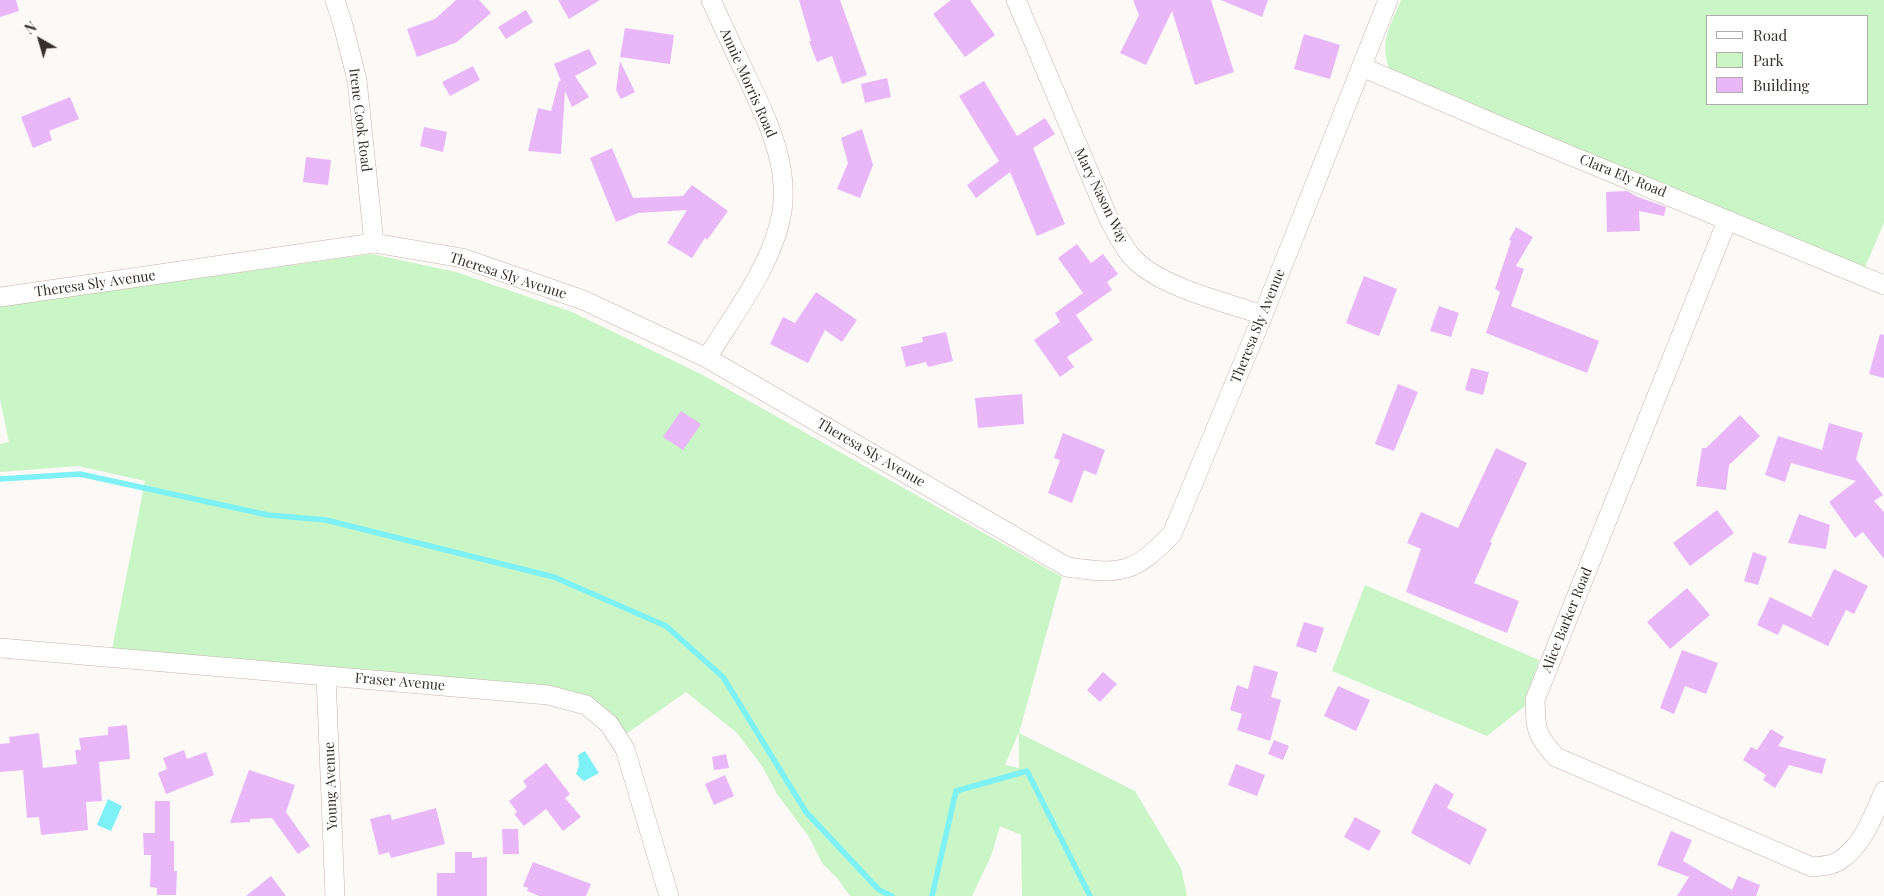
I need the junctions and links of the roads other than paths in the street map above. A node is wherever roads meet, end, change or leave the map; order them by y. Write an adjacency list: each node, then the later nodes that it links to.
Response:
1 (334, 0): 7 (street, Irene Cook Road)
2 (711, 0): 11 (street, Annie Morris Road)
3 (1016, 0): 10 (street, Mary Nason Way)
4 (1388, 0): 5 (street, Theresa Sly Avenue)
5 (1362, 67): 6 (street, Clara Ely Road); 10 (street, Theresa Sly Avenue)
6 (1727, 221): 8 (street, Clara Ely Road); 14 (street, Alice Barker Road)
7 (374, 243): 9 (street, Theresa Sly Avenue); 11 (street, Theresa Sly Avenue)
8 (1884, 285)
9 (0, 298)
10 (1263, 316): 11 (street, Theresa Sly Avenue)
11 (706, 358)
12 (0, 648): 13 (street, Fraser Avenue)
13 (326, 676): 15 (street, Young Avenue); 16 (street, Fraser Avenue)
14 (1884, 791)
15 (335, 896)
16 (670, 896)

